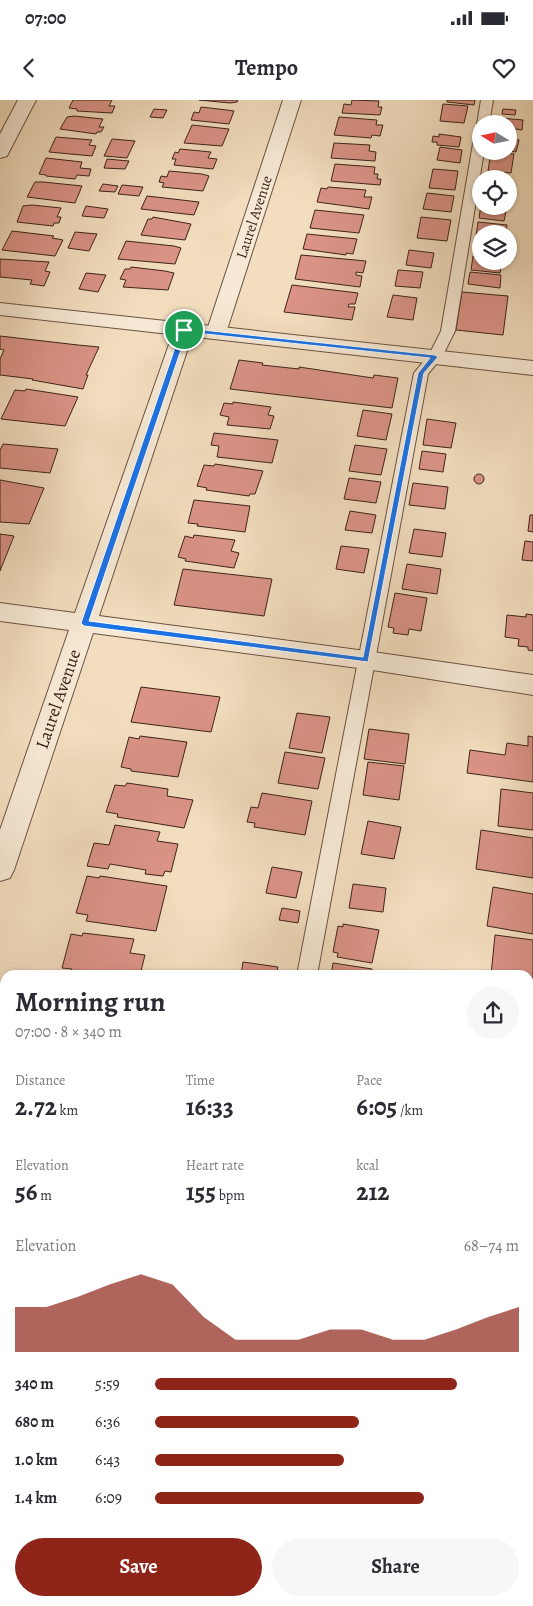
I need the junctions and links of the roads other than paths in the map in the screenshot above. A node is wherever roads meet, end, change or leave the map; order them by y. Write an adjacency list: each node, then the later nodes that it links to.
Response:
1 (27, 100): 5 (street)
2 (292, 100): 9 (street, Laurel Avenue)
3 (487, 100): 4 (lane)
4 (484, 115)
5 (0, 152)
6 (476, 160): 10 (lane)
7 (0, 309): 8 (street)
8 (184, 330): 9 (street); 13 (street, Laurel Avenue)
9 (216, 333): 10 (street)
10 (435, 357): 11 (street); 14 (lane)
11 (533, 368)
12 (0, 612): 13 (street)
13 (84, 623): 14 (street); 16 (street, Laurel Avenue)
14 (366, 660): 15 (street); 17 (lane)
15 (533, 685)
16 (0, 870)
17 (308, 970)

